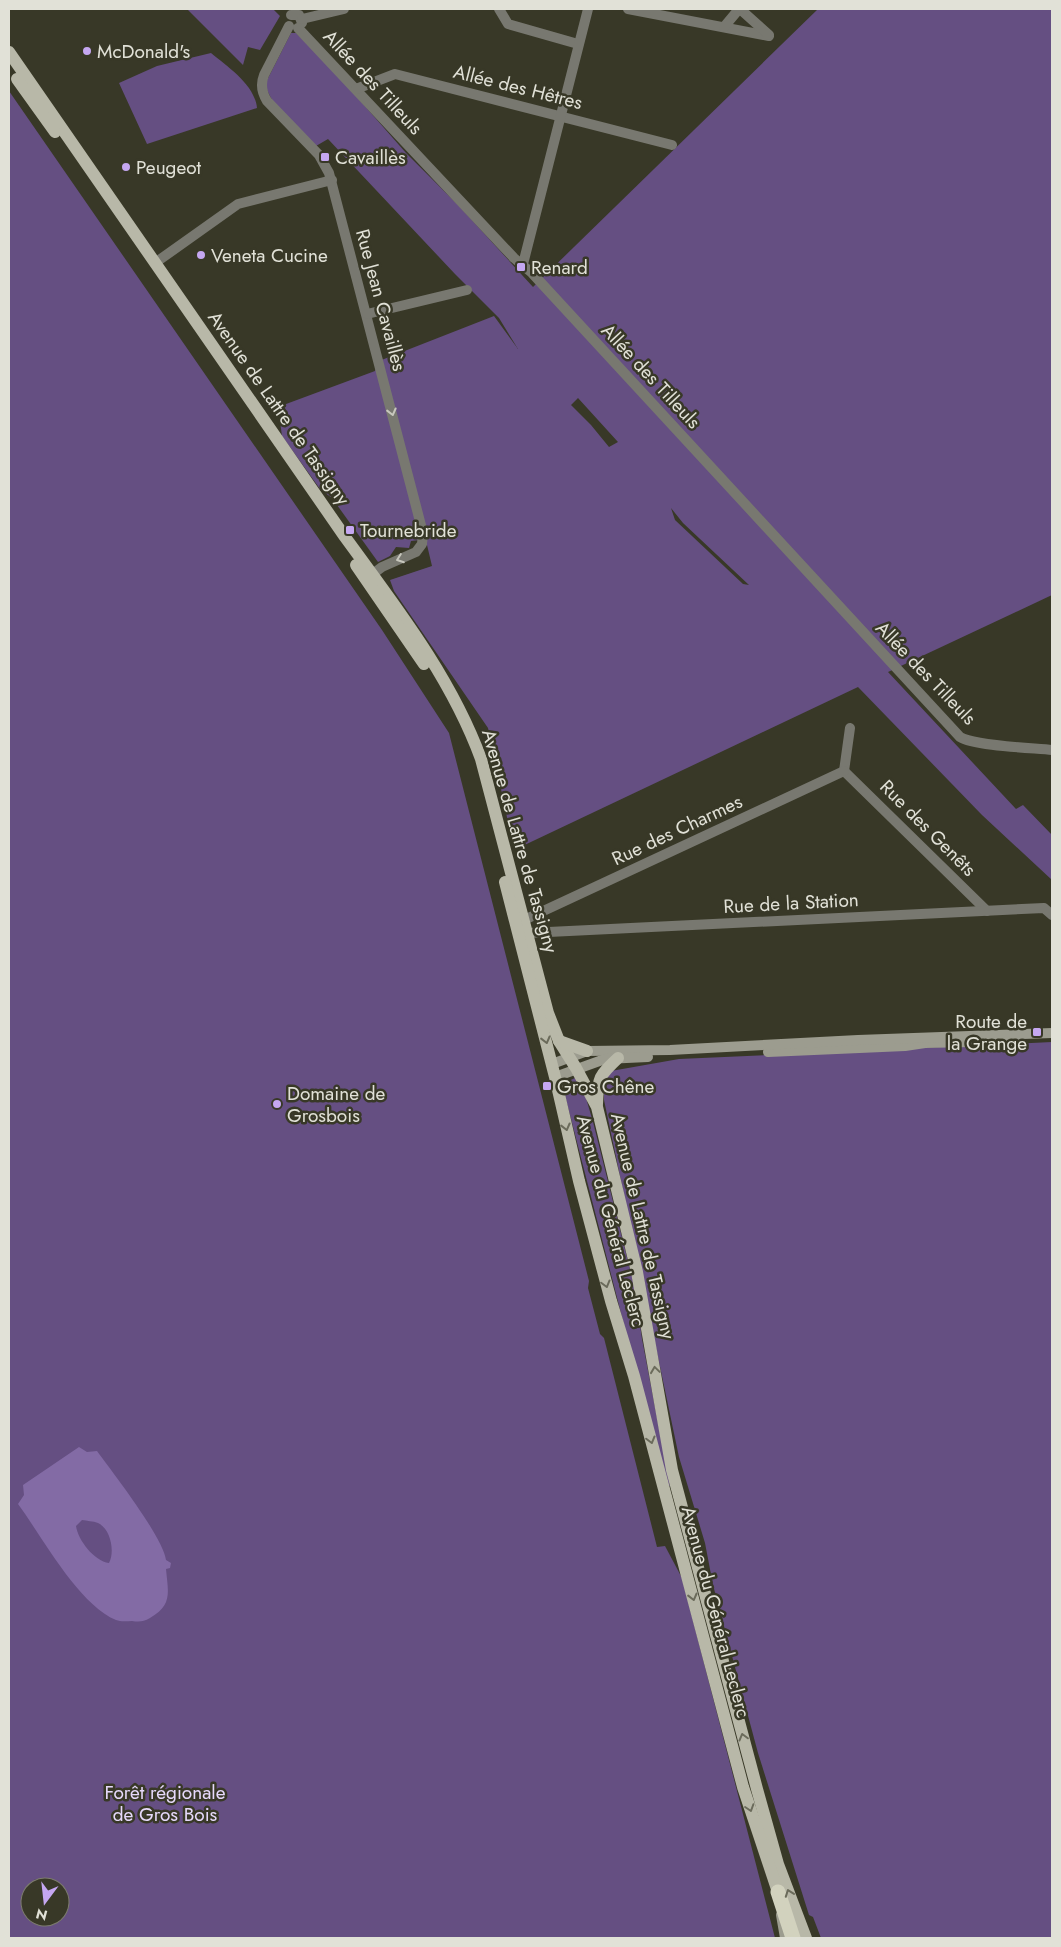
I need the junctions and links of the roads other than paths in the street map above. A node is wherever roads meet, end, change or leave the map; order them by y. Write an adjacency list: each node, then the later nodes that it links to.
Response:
1 (344, 9): 7 (street)
2 (499, 9): 9 (street)
3 (588, 9): 9 (street)
4 (628, 9): 8 (street)
5 (739, 9): 8 (street); 8 (street)
6 (290, 12): 7 (street)
7 (296, 24): 12 (street, Allée des Tilleuls); 15 (street, Rue Jean Cavaillès)
8 (724, 27)
9 (578, 44): 13 (street)
10 (9, 52): 16 (main road, Avenue de Lattre de Tassigny)
11 (9, 66): 20 (main road)
12 (356, 89): 13 (street, Allée des Hêtres); 17 (street, Allée des Tilleuls)
13 (559, 116): 14 (street, Allée des Hêtres); 17 (street)
14 (672, 145)
15 (332, 180): 16 (street); 19 (street, Rue Jean Cavaillès)
16 (155, 263): 20 (main road, Avenue de Lattre de Tassigny)
17 (523, 264): 22 (street, Allée des Tilleuls)
18 (467, 290): 19 (street)
19 (367, 314): 20 (street, Rue Jean Cavaillès, one-way to 20)
20 (369, 577): 26 (main road, Avenue de Lattre de Tassigny); 33 (main road, Avenue du Général Leclerc, one-way to 33)
21 (850, 728): 23 (street)
22 (1052, 750)
23 (844, 771): 24 (street, Rue des Genêts); 26 (street, Rue des Charmes)
24 (987, 911): 25 (street, Rue de la Station); 26 (street, Rue de la Station)
25 (1052, 915)
26 (526, 926): 29 (main road, Avenue de Lattre de Tassigny)
27 (1052, 1033): 31 (main road)
28 (1052, 1040): 31 (main road)
29 (559, 1041): 30 (main road); 32 (main road, Avenue de Lattre de Tassigny)
30 (587, 1051): 31 (main road); 32 (main road)
31 (618, 1054): 34 (main road); 36 (main road)
32 (569, 1057): 33 (main road); 34 (main road, Avenue de Lattre de Tassigny)
33 (552, 1064): 35 (main road, Avenue du Général Leclerc)
34 (576, 1068): 35 (main road); 36 (main road, Avenue de Lattre de Tassigny)
35 (555, 1077): 38 (main road, Avenue du Général Leclerc, one-way to 38)
36 (597, 1107): 37 (main road, Avenue de Lattre de Tassigny, one-way to 36)
37 (731, 1694): 41 (main road, Avenue du Général Leclerc, one-way to 37)
38 (778, 1892): 39 (main road); 40 (highway)
39 (785, 1938)
40 (792, 1938)
41 (806, 1938)

